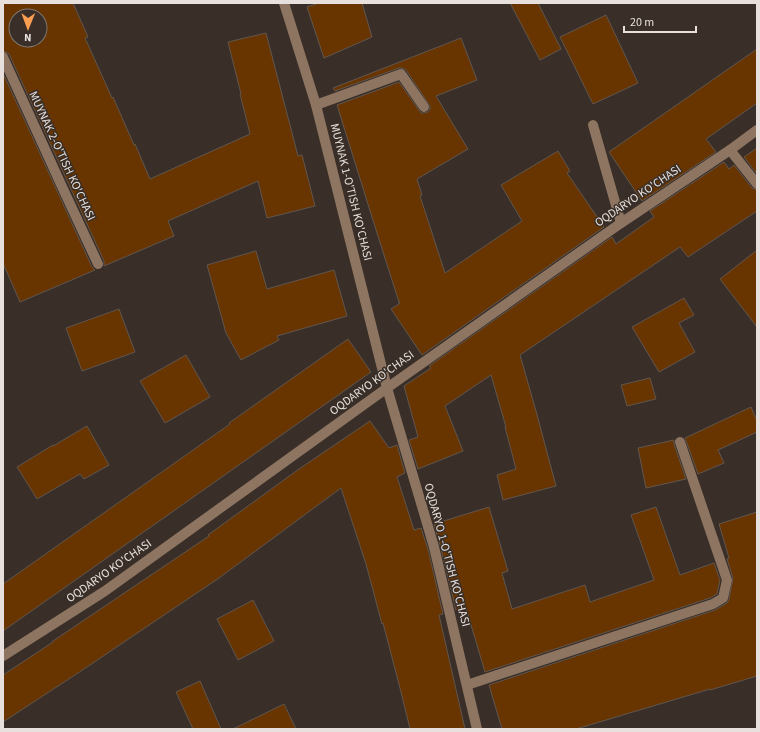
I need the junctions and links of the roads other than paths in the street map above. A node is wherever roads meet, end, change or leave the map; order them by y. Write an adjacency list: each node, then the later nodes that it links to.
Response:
1 (285, 3): 3 (street, MUYNAK 1-O'TISH KO'CHASI)
2 (3, 57): 10 (street, MUYNAK 2-O'TISH KO'CHASI)
3 (316, 104): 4 (street); 11 (street, MUYNAK 1-O'TISH KO'CHASI)
4 (424, 107)
5 (593, 124): 9 (street)
6 (757, 130): 7 (street, OQDARYO KO'CHASI)
7 (730, 150): 8 (street); 9 (street, OQDARYO KO'CHASI)
8 (757, 184)
9 (621, 223): 11 (street, OQDARYO KO'CHASI)
10 (98, 264)
11 (387, 388): 13 (street, OQDARYO KO'CHASI); 14 (street, OQDARYO 1-O'TISH KO'CHASI)
12 (680, 442): 14 (street)
13 (3, 656)
14 (467, 685): 15 (street, OQDARYO 1-O'TISH KO'CHASI)
15 (477, 729)

